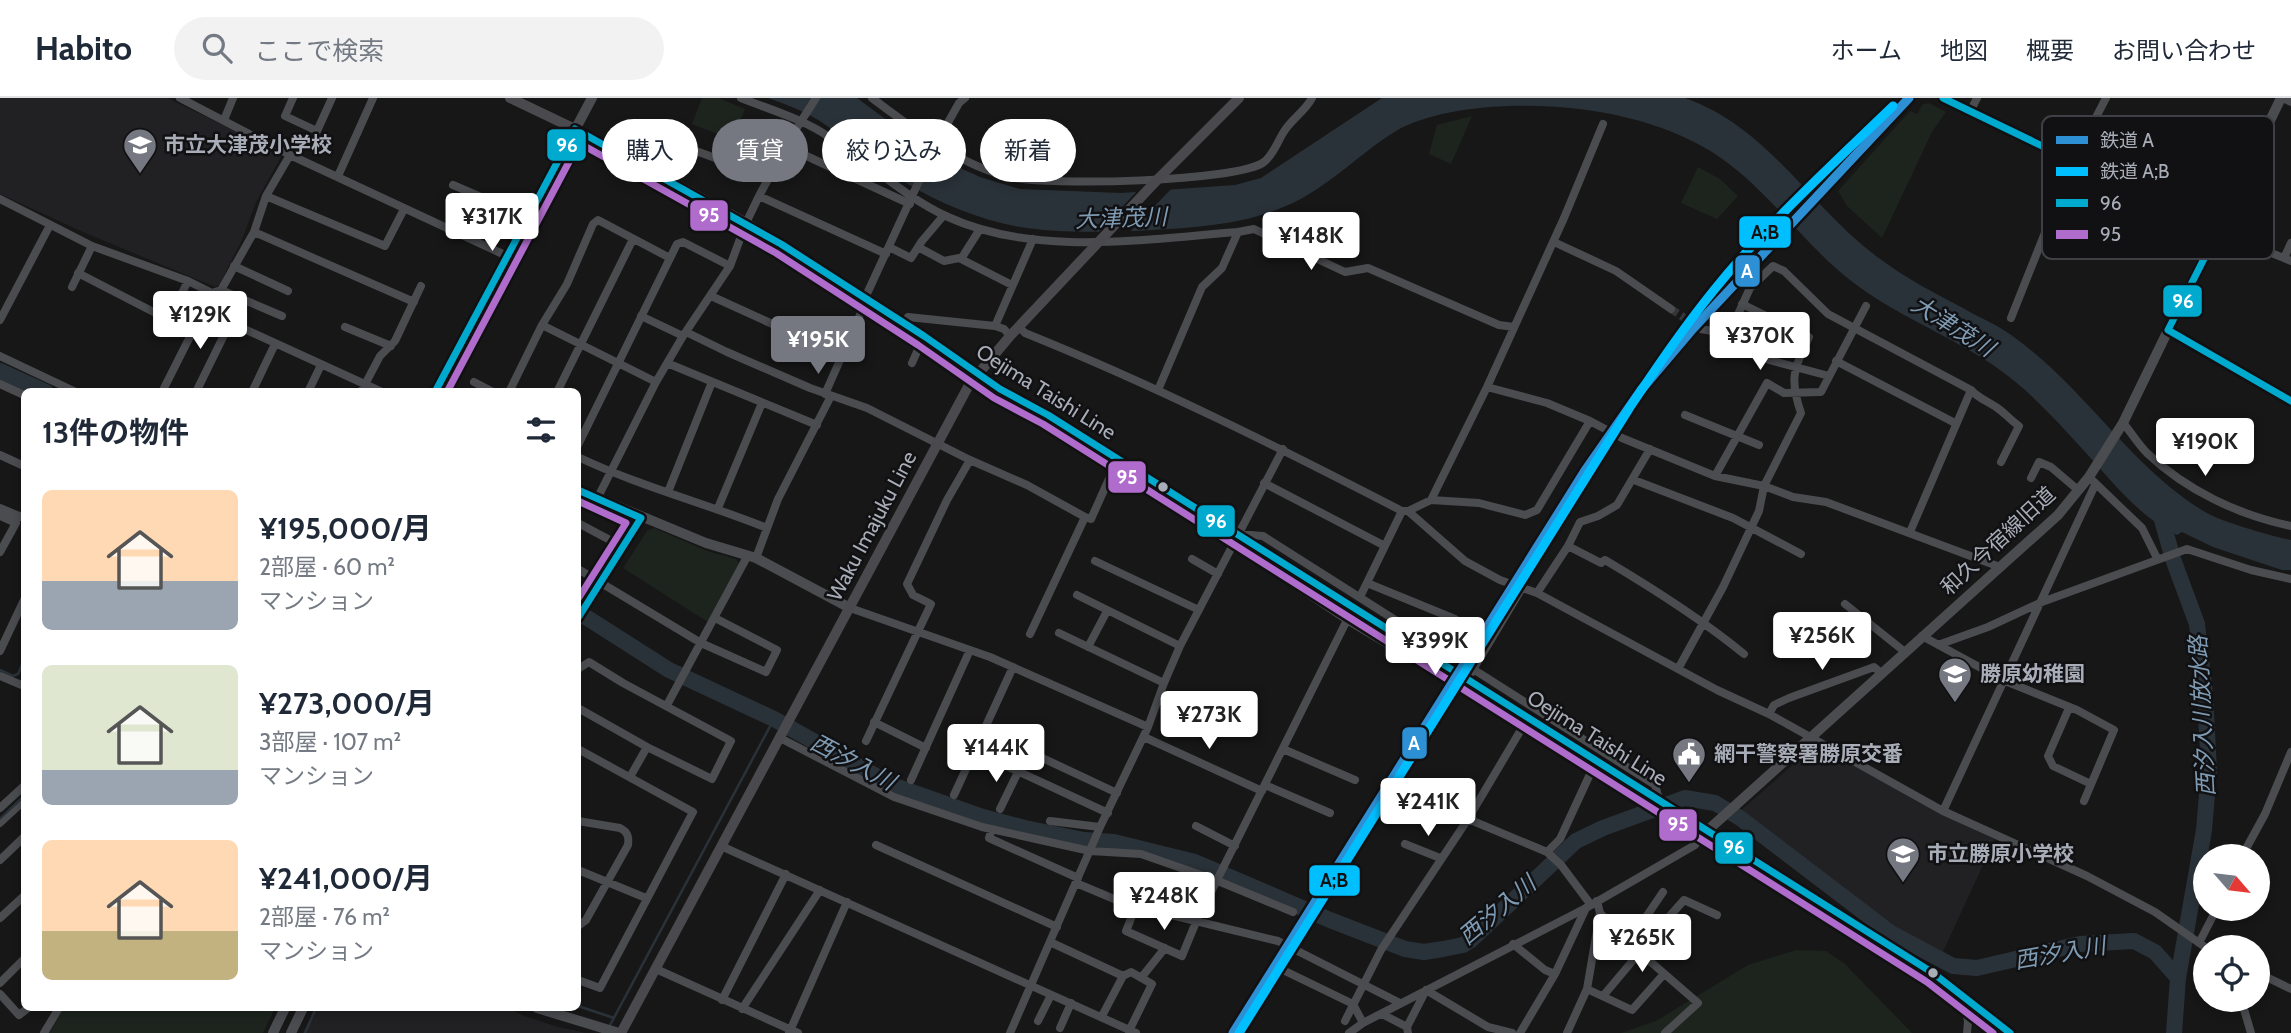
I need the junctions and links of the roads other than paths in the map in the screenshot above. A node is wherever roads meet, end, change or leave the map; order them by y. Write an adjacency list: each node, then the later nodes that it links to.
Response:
1 (233, 98): 26 (street)
2 (293, 98): 3 (street)
3 (332, 98)
4 (373, 98): 34 (street)
5 (510, 98): 29 (main road, Oejima Taishi Line)
6 (592, 98): 29 (street)
7 (741, 98): 22 (street)
8 (816, 98): 23 (street)
9 (872, 98): 24 (street)
10 (965, 98): 25 (street)
11 (1239, 98): 35 (main road, Waku Imajuku Line)
12 (1312, 98): 35 (street)
13 (1943, 98): 19 (street)
14 (1977, 98): 19 (street)
15 (2106, 98): 20 (street)
16 (2282, 98): 18 (street); 21 (street, 和久今宿線旧道)
17 (183, 99): 26 (street)
18 (2291, 102)
19 (1971, 110): 30 (street)
20 (2097, 116)
21 (2273, 116)
22 (795, 119)
23 (801, 119)
24 (901, 119)
25 (949, 119)
26 (224, 120): 31 (street)
27 (1603, 124): 54 (street)
28 (808, 125): 41 (street)
29 (575, 129): 45 (street); 46 (main road, Oejima Taishi Line)
30 (2042, 144)
31 (290, 155): 34 (street); 39 (street)
32 (808, 156): 41 (street)
33 (966, 160): 35 (street)
34 (338, 176): 43 (street)
35 (1158, 179): 55 (main road, Waku Imajuku Line)
36 (767, 182): 40 (street)
37 (919, 182): 41 (street)
38 (453, 185): 45 (street)
39 (266, 196): 43 (street); 49 (street)
40 (759, 196): 46 (street); 59 (street)
41 (911, 201): 44 (street); 59 (street)
42 (2, 202): 47 (street)
43 (404, 209): 60 (street)
44 (944, 215): 48 (street); 58 (street)
45 (528, 218): 60 (street)
46 (746, 223): 66 (street); 75 (main road, Oejima Taishi Line)
47 (50, 225): 57 (street); 84 (street)
48 (979, 229): 52 (street); 62 (street)
49 (254, 232): 65 (street); 76 (street)
50 (1238, 232): 55 (street); 93 (street); 129 (street)
51 (633, 239): 61 (street); 89 (street); 102 (street)
52 (1033, 239): 55 (street); 69 (street)
53 (2042, 240): 83 (street)
54 (1554, 242): 79 (street); 93 (street)
55 (1100, 243): 98 (main road, Waku Imajuku Line)
56 (2291, 243): 64 (street)
57 (92, 246): 67 (street); 68 (street)
58 (918, 247): 59 (street); 62 (street)
59 (888, 251): 75 (street)
60 (507, 256): 125 (street)
61 (670, 258): 66 (street); 82 (street)
62 (961, 259): 69 (street)
63 (2204, 259): 96 (street, 和久今宿線旧道)
64 (2287, 260)
65 (234, 266): 72 (street); 73 (street)
66 (730, 266): 74 (street)
67 (78, 274): 71 (street); 85 (street)
68 (188, 281): 73 (street); 85 (street)
69 (1012, 285): 90 (street)
70 (421, 286): 76 (street)
71 (72, 287)
72 (288, 290)
73 (217, 291): 80 (street); 81 (street)
74 (711, 296): 92 (street); 99 (street)
75 (866, 298): 88 (main road, Oejima Taishi Line); 133 (street)
76 (414, 302): 103 (street)
77 (1742, 304): 86 (street); 94 (street); 110 (street)
78 (1866, 306): 94 (street)
79 (1671, 309)
80 (203, 310): 87 (street); 119 (street)
81 (282, 316)
82 (641, 316): 99 (street); 106 (street)
83 (2011, 318)
84 (0, 320)
85 (169, 320): 97 (street)
86 (1735, 321)
87 (230, 323): 101 (street); 120 (street)
88 (903, 323): 90 (street); 100 (main road, Oejima Taishi Line)
89 (542, 325): 102 (street); 127 (street)
90 (995, 326): 98 (street)
91 (345, 327): 103 (street)
92 (779, 327)
93 (1514, 327): 117 (street)
94 (1855, 327): 105 (street); 130 (street)
95 (1701, 330): 110 (street)
96 (2168, 330): 134 (street); 139 (street, 和久今宿線旧道)
97 (163, 331)
98 (1015, 331): 111 (main road, Waku Imajuku Line); 129 (street)
99 (684, 334): 107 (street); 133 (street)
100 (925, 335): 108 (street); 111 (main road, Oejima Taishi Line)
101 (275, 344): 109 (street); 121 (street)
102 (581, 344): 106 (street); 128 (street)
103 (391, 346): 124 (street)
104 (0, 356): 118 (street)
105 (1836, 361): 112 (street); 138 (street)
106 (618, 362): 114 (street); 142 (street)
107 (667, 363): 114 (street); 115 (street)
108 (912, 363)
109 (321, 365): 122 (street); 123 (street)
110 (1794, 369): 112 (street); 131 (street)
111 (978, 372): 143 (main road, Waku Imajuku Line); 149 (main road, Oejima Taishi Line)
112 (1829, 376): 131 (street)
113 (474, 382): 126 (street)
114 (656, 382): 153 (street)
115 (712, 382): 135 (street); 162 (street)
116 (0, 384): 132 (street)
117 (1487, 387): 137 (street); 164 (street)
118 (68, 388)
119 (164, 388)
120 (198, 388)
121 (254, 388)
122 (310, 388)
123 (361, 388)
124 (364, 388)
125 (437, 388)
126 (485, 388)
127 (511, 388)
128 (559, 388)
129 (1158, 390): 145 (street)
130 (1971, 390): 138 (street); 151 (street)
131 (1794, 393): 141 (street); 159 (street)
132 (21, 394)
133 (828, 395): 140 (street); 143 (street)
134 (2291, 401)
135 (762, 403): 140 (street); 166 (street)
136 (1685, 415): 141 (street)
137 (1590, 421): 146 (street); 164 (street)
138 (1955, 423): 176 (street)
139 (2123, 423): 157 (street, 和久今宿線旧道); 174 (street)
140 (817, 425): 175 (street)
141 (1736, 436): 144 (street); 154 (street)
142 (581, 438)
143 (938, 442): 150 (street); 200 (main road, Waku Imajuku Line)
144 (1759, 445)
145 (1283, 449): 158 (street); 167 (street)
146 (1650, 449): 154 (street); 156 (street)
147 (0, 455): 152 (street)
148 (581, 458): 153 (street)
149 (1118, 459): 170 (street); 177 (main road, Oejima Taishi Line)
150 (970, 460): 170 (street); 208 (street)
151 (2001, 463)
152 (21, 465)
153 (611, 473): 162 (street); 163 (street)
154 (1716, 476): 159 (street)
155 (2031, 478): 160 (street)
156 (1634, 480): 173 (street); 179 (street)
157 (2092, 481): 160 (street, 和久今宿線旧道); 184 (street); 197 (street)
158 (1265, 483): 177 (street); 178 (street)
159 (1764, 486): 173 (street); 176 (street)
160 (2078, 490): 187 (street, 和久今宿線旧道)
161 (581, 491): 163 (street)
162 (668, 492): 166 (street)
163 (597, 499): 171 (street)
164 (1431, 500): 167 (street)
165 (0, 508): 169 (street)
166 (718, 508): 175 (street)
167 (1405, 511): 178 (street); 193 (street)
168 (0, 516): 181 (street)
169 (21, 516)
170 (1085, 517): 210 (street)
171 (641, 518): 180 (street); 183 (street)
172 (581, 525): 180 (street)
173 (1752, 527): 182 (street); 207 (street)
174 (2291, 527)
175 (767, 528): 183 (street)
176 (1910, 532): 187 (street)
177 (1237, 534): 189 (street); 196 (street); 206 (street); 251 (main road, Oejima Taishi Line, bridge)
178 (1385, 546): 192 (street)
179 (1568, 546): 194 (street); 207 (street)
180 (623, 547): 191 (street)
181 (0, 552)
182 (1801, 554)
183 (752, 556): 200 (street); 204 (street)
184 (2157, 558): 190 (street); 197 (street)
185 (1192, 559): 189 (street)
186 (1095, 561): 201 (street)
187 (2000, 567): 211 (street, 和久今宿線旧道)
188 (581, 571): 191 (street)
189 (1218, 574): 201 (street)
190 (2291, 579)
191 (601, 582): 203 (street); 212 (street)
192 (1367, 583): 196 (street); 205 (street)
193 (1522, 588): 194 (street); 222 (street)
194 (1537, 593): 223 (street)
195 (1077, 595): 202 (street)
196 (1360, 597): 206 (street)
197 (2042, 602): 213 (street); 226 (street)
198 (1844, 604): 218 (street)
199 (21, 606): 217 (street)
200 (850, 608): 208 (street); 238 (main road, Waku Imajuku Line)
201 (1199, 610): 215 (street)
202 (1107, 611): 214 (street); 215 (street)
203 (581, 613)
204 (715, 618): 212 (street); 212 (street)
205 (1455, 619)
206 (1347, 620): 245 (street)
207 (1705, 622): 219 (street); 223 (street)
208 (918, 630): 216 (street); 235 (street)
209 (1059, 633): 214 (street)
210 (1030, 634)
211 (1922, 636): 213 (street); 218 (street, 和久今宿線旧道)
212 (701, 643): 230 (street)
213 (1938, 645): 226 (street)
214 (1088, 646): 227 (street)
215 (1180, 646): 227 (street)
216 (970, 650): 221 (street); 244 (street)
217 (0, 651)
218 (1905, 652): 224 (street, 和久今宿線旧道)
219 (1744, 654)
220 (581, 667): 230 (street)
221 (1013, 667): 236 (street); 247 (street)
222 (1473, 669): 237 (street); 252 (street)
223 (1678, 669): 233 (street)
224 (1881, 673): 233 (street); 239 (street, 和久今宿線旧道)
225 (0, 676): 228 (street)
226 (2005, 681): 231 (street); 267 (street)
227 (1164, 683): 229 (street)
228 (21, 685)
229 (1159, 699): 234 (street); 236 (street)
230 (667, 705): 243 (street)
231 (2069, 708): 256 (street); 256 (street)
232 (581, 710): 243 (street)
233 (1769, 713): 239 (street)
234 (1197, 715)
235 (874, 722): 242 (street); 244 (street)
236 (1149, 727): 240 (street)
237 (1521, 728): 250 (street); 271 (street)
238 (780, 736): 277 (street); 283 (main road, Waku Imajuku Line)
239 (1810, 736): 267 (street); 278 (street, 和久今宿線旧道)
240 (1144, 737): 257 (street); 260 (street)
241 (1004, 740): 260 (street)
242 (866, 741)
243 (647, 747): 253 (street)
244 (926, 748): 254 (street)
245 (1283, 748): 255 (street); 257 (street)
246 (581, 751): 253 (street)
247 (974, 751): 249 (street); 261 (street)
248 (2291, 752): 281 (street)
249 (1018, 772): 266 (street); 268 (street)
250 (1591, 772): 259 (street); 286 (street)
251 (1615, 772): 252 (street); 259 (street); 262 (main road, Oejima Taishi Line)
252 (1636, 772): 262 (street)
253 (630, 777): 296 (street)
254 (911, 780)
255 (1355, 780)
256 (2091, 784): 263 (street)
257 (1264, 788): 269 (street); 284 (street)
258 (21, 789): 265 (street)
259 (1624, 791): 262 (street)
260 (1117, 793): 268 (street)
261 (954, 796)
262 (1659, 799): 278 (main road, Oejima Taishi Line)
263 (2084, 801)
264 (21, 805): 274 (street)
265 (0, 808)
266 (1000, 809)
267 (1942, 811): 311 (street)
268 (1108, 813): 276 (street)
269 (1331, 813)
270 (1376, 816): 271 (street)
271 (1468, 819): 286 (street); 287 (street)
272 (1049, 821): 276 (street)
273 (581, 822): 293 (street)
274 (0, 824)
275 (1196, 826): 284 (street)
276 (1100, 827): 285 (street)
277 (992, 829): 285 (street); 291 (street)
278 (1708, 830): 299 (street); 334 (main road, Oejima Taishi Line)
279 (21, 840): 288 (street)
280 (1405, 844): 287 (street)
281 (2249, 844)
282 (876, 845): 310 (street)
283 (721, 846): 290 (street); 317 (main road, Waku Imajuku Line)
284 (1235, 846): 292 (street)
285 (1090, 851): 291 (street); 292 (street)
286 (1547, 852): 299 (street)
287 (1440, 858): 326 (street)
288 (0, 860)
289 (581, 871): 293 (street)
290 (786, 874): 294 (street); 335 (street)
291 (1077, 881): 300 (street); 310 (street)
292 (1218, 881): 301 (street); 307 (street)
293 (608, 882): 296 (street); 306 (street)
294 (820, 890): 298 (street); 339 (street)
295 (1663, 892): 309 (street)
296 (646, 898): 324 (street)
297 (21, 899): 305 (street)
298 (847, 902): 327 (street); 355 (street)
299 (1591, 905): 302 (street); 313 (street); 319 (street)
300 (1136, 906): 307 (street); 314 (street)
301 (1293, 912)
302 (1600, 913): 315 (street); 328 (street)
303 (1717, 915): 309 (street)
304 (581, 917): 306 (street)
305 (0, 918)
306 (586, 920): 308 (street)
307 (1196, 922): 314 (street); 326 (street)
308 (581, 924)
309 (1658, 926): 315 (street)
310 (1057, 927): 312 (street)
311 (2193, 939)
312 (1050, 942): 321 (street); 327 (street)
313 (1513, 944): 319 (street); 330 (street)
314 (1165, 948): 322 (street)
315 (1638, 951): 320 (street); 333 (street)
316 (21, 962): 325 (street)
317 (656, 969): 335 (street); 359 (main road, Waku Imajuku Line)
318 (1285, 971): 338 (street)
319 (1555, 974): 363 (street)
320 (1664, 974): 333 (street); 365 (street)
321 (1123, 976): 322 (street); 347 (street)
322 (1141, 978): 353 (street)
323 (2270, 979): 329 (street)
324 (581, 981)
325 (0, 983)
326 (1364, 984): 337 (street); 338 (street)
327 (1031, 986): 332 (street); 360 (street)
328 (1587, 989): 333 (street); 364 (street)
329 (2291, 989)
330 (1426, 990): 337 (street); 352 (street); 354 (street)
331 (0, 994): 340 (street)
332 (1051, 995): 336 (street); 348 (street)
333 (1603, 996)
334 (1963, 997): 366 (street); 367 (main road, Oejima Taishi Line)
335 (722, 1000): 339 (street)
336 (1071, 1003): 347 (street); 351 (street)
337 (1400, 1003): 346 (street)
338 (1353, 1004): 349 (street); 350 (street)
339 (742, 1009): 355 (street)
340 (24, 1011)
341 (57, 1011): 356 (street)
342 (284, 1011): 357 (street)
343 (302, 1011): 358 (street)
344 (547, 1011): 359 (street)
345 (2245, 1012): 368 (street)
346 (1382, 1014): 350 (street); 354 (street)
347 (1102, 1016): 353 (street)
348 (1038, 1021)
349 (1345, 1021)
350 (1363, 1023): 361 (street)
351 (1060, 1028)
352 (1487, 1030): 362 (street)
353 (1126, 1031)
354 (1409, 1031)
355 (793, 1032)
356 (44, 1033)
357 (273, 1033)
358 (291, 1033)
359 (620, 1033)
360 (1010, 1033)
361 (1349, 1033)
362 (1512, 1033)
363 (1520, 1033)
364 (1567, 1033)
365 (1665, 1033)
366 (1967, 1033)
367 (2010, 1033)
368 (2251, 1033)

